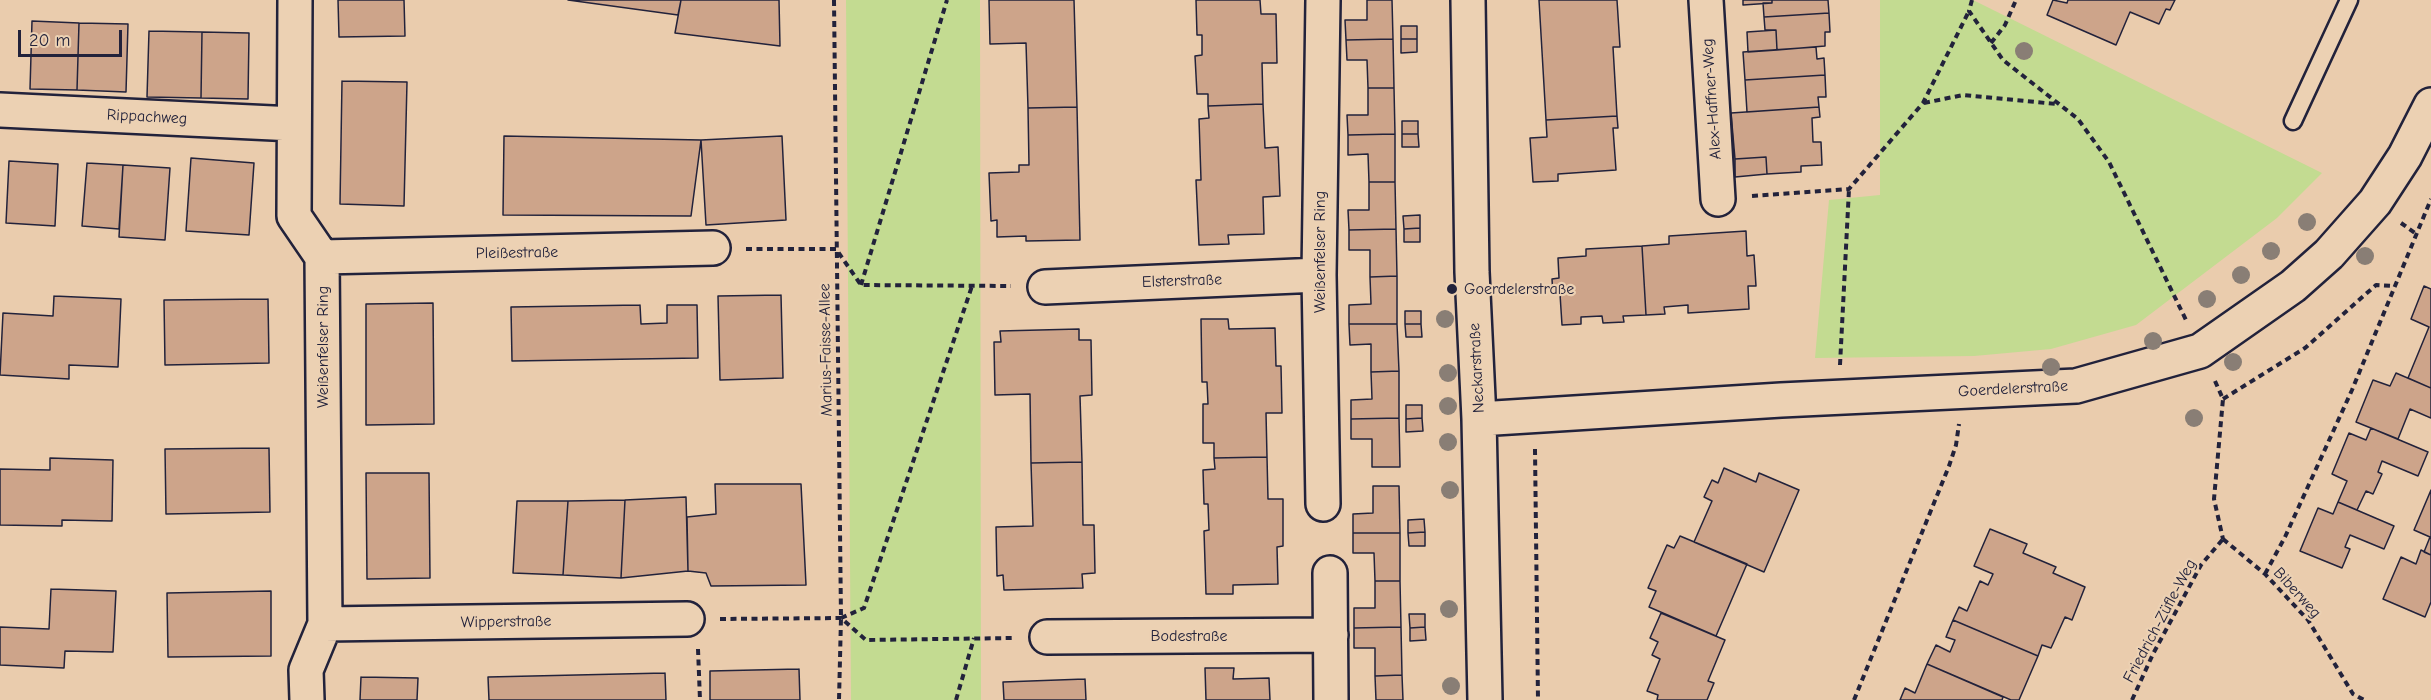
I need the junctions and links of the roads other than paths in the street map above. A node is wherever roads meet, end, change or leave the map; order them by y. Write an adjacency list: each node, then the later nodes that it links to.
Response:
1 (295, 0): 9 (street)
2 (1323, 0): 13 (street, Weißenfelser Ring)
3 (1468, 0): 15 (street, Neckarstraße)
4 (1706, 0): 10 (street, Alex-Haffner-Weg)
5 (2349, 0): 8 (lane)
6 (2431, 105): 15 (street, Goerdelerstraße)
7 (0, 110): 9 (street, Rippachweg)
8 (2293, 121)
9 (294, 124): 12 (street)
10 (1718, 199)
11 (713, 248): 12 (street, Pleißestraße)
12 (322, 257): 19 (street, Weißenfelser Ring)
13 (1319, 275): 14 (street, Elsterstraße); 16 (street, Weißenfelser Ring)
14 (1045, 286)
15 (1479, 419): 24 (street, Neckarstraße)
16 (1323, 504)
17 (1330, 573): 20 (street)
18 (687, 619): 19 (street, Wipperstraße)
19 (325, 624): 22 (street, Weißenfelser Ring)
20 (1331, 635): 21 (street, Bodestraße); 23 (street)
21 (1047, 637)
22 (307, 700)
23 (1331, 700)
24 (1485, 700)

